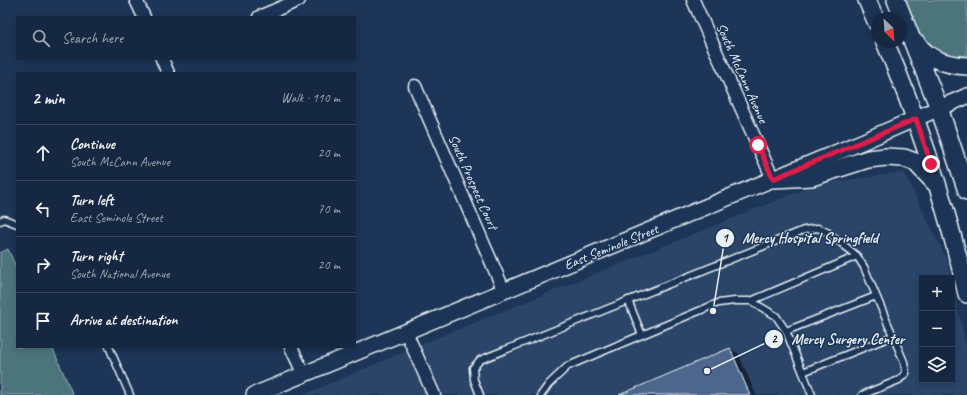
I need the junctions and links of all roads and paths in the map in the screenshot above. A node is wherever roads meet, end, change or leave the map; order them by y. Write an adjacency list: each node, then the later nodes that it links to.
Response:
1 (136, 0): 7 (street)
2 (299, 0): 8 (street)
3 (694, 0): 18 (street, South McCann Avenue)
4 (867, 0): 6 (main road)
5 (896, 0): 9 (main road)
6 (872, 12)
7 (144, 16)
8 (261, 16)
9 (909, 30): 12 (main road); 16 (main road)
10 (887, 48): 17 (main road)
11 (162, 60): 13 (street)
12 (967, 66)
13 (168, 72)
14 (415, 86): 24 (street, South Prospect Court)
15 (967, 96): 16 (street, East Seminole Street)
16 (939, 108): 17 (street, East Seminole Street); 20 (main road)
17 (916, 119): 18 (street, East Seminole Street); 19 (main road)
18 (773, 179): 19 (main road); 24 (street, East Seminole Street)
19 (940, 189): 25 (main road)
20 (967, 191)
21 (0, 221): 22 (lane)
22 (16, 224)
23 (857, 256): 26 (lane); 27 (lane); 28 (lane)
24 (504, 291): 30 (street, East Seminole Street)
25 (967, 294)
26 (876, 296): 29 (lane); 32 (lane)
27 (628, 300): 31 (lane); 40 (lane)
28 (751, 301): 29 (lane); 31 (lane)
29 (786, 331): 35 (lane)
30 (406, 332): 36 (street, East Seminole Street); 39 (street)
31 (642, 335): 41 (lane)
32 (893, 336): 35 (lane); 43 (lane)
33 (109, 348): 37 (lane)
34 (291, 348): 36 (street)
35 (803, 372): 42 (lane)
36 (304, 375): 38 (street, East Seminole Street)
37 (130, 395)
38 (254, 395)
39 (434, 395)
40 (480, 395)
41 (541, 395)
42 (812, 395)
43 (862, 395)

